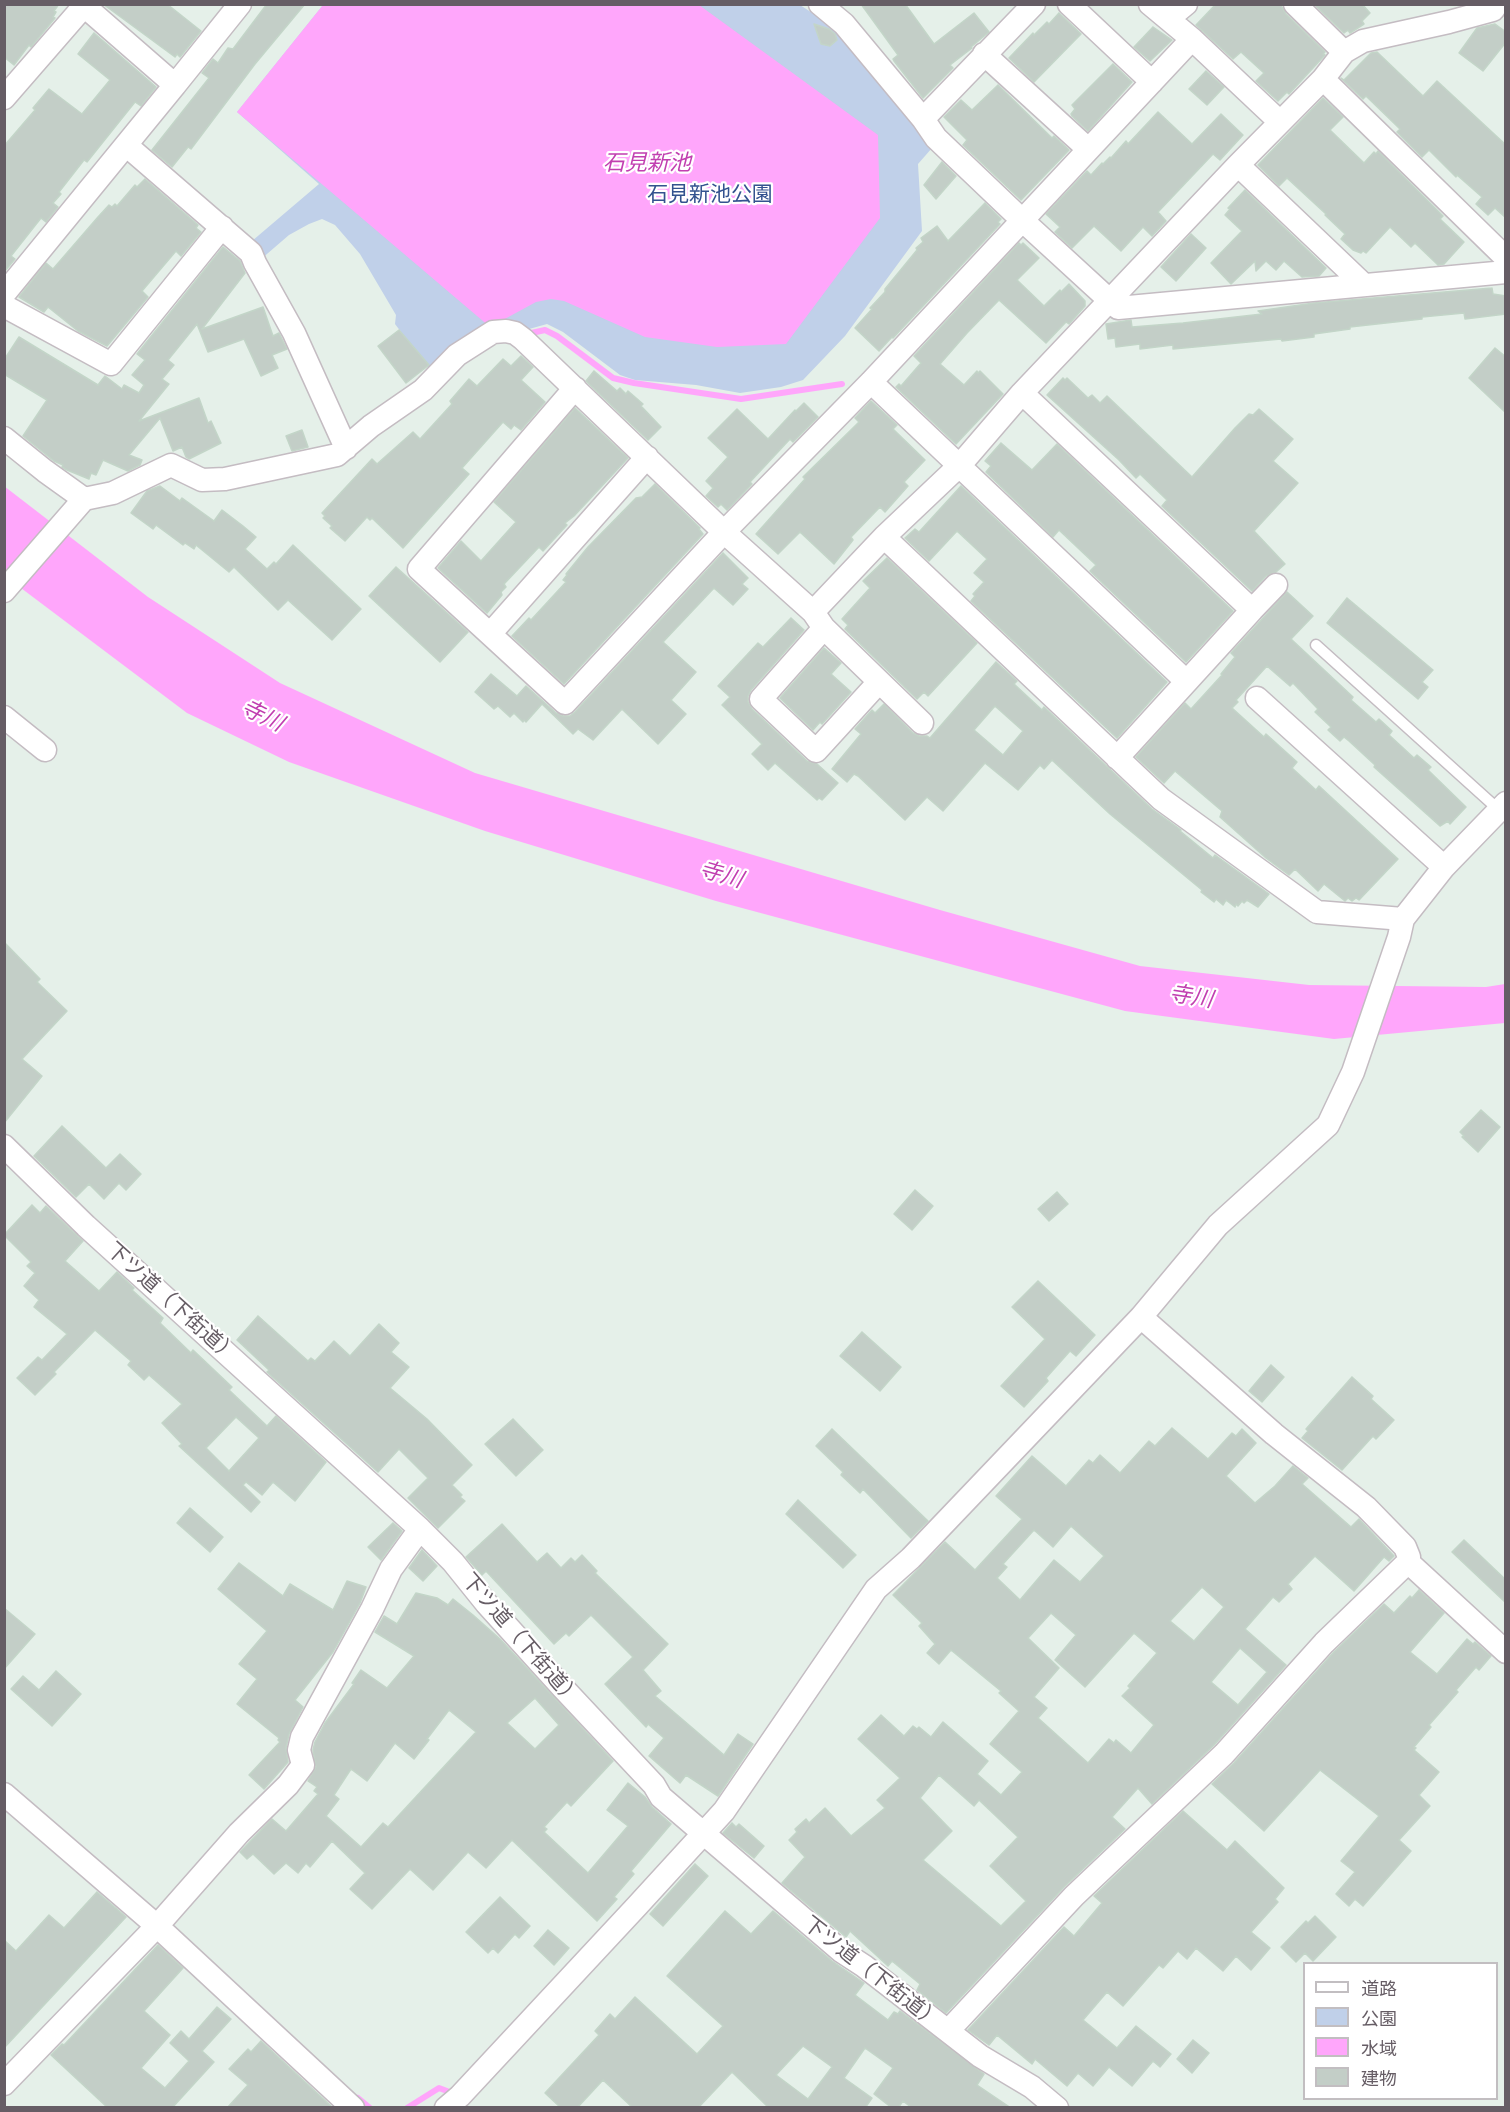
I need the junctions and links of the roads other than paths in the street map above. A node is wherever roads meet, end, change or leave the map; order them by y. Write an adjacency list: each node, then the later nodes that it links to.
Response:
1 (240, 4): 17 (street)
2 (820, 4): 18 (street)
3 (1034, 4): 13 (street)
4 (1069, 4): 15 (street)
5 (1150, 4): 10 (street)
6 (1186, 4): 10 (street)
7 (1295, 4): 12 (street)
8 (83, 5): 16 (street); 17 (street)
9 (1498, 10): 12 (street)
10 (1168, 19): 11 (street)
11 (1191, 39): 15 (street); 19 (street)
12 (1344, 52): 14 (street)
13 (984, 54): 18 (street); 21 (street)
14 (1323, 78): 19 (street); 25 (street)
15 (1152, 82): 21 (street)
16 (9, 83)
17 (175, 85): 20 (street)
18 (923, 119): 23 (street)
19 (1280, 122): 22 (street)
20 (126, 145): 24 (street); 28 (street)
21 (1088, 149): 23 (street)
22 (1238, 165): 27 (street); 29 (street)
23 (1022, 220): 29 (street); 31 (street)
24 (222, 227): 30 (street); 35 (street)
25 (1506, 258)
26 (1506, 272): 27 (street)
27 (1364, 285): 29 (street)
28 (4, 294)
29 (1109, 302): 33 (street)
30 (4, 306)
31 (872, 382): 37 (street); 39 (street)
32 (575, 388): 35 (street); 36 (street); 45 (street)
33 (1022, 393): 37 (street); 43 (street)
34 (4, 438): 38 (street)
35 (346, 448): 38 (street)
36 (647, 458): 39 (street); 45 (street)
37 (960, 465): 40 (street); 47 (street)
38 (77, 506): 42 (street)
39 (724, 532): 44 (street); 45 (street)
40 (884, 537): 44 (street); 53 (street)
41 (1276, 585): 43 (street)
42 (4, 591)
43 (1252, 610): 47 (street)
44 (818, 620): 48 (street); 48 (street)
45 (490, 634)
46 (1316, 645): 54 (lane)
47 (1186, 681): 53 (street)
48 (879, 682): 51 (street)
49 (1257, 698): 55 (street)
50 (4, 717): 52 (street)
51 (922, 723)
52 (45, 750)
53 (1117, 758): 56 (street)
54 (1502, 806): 55 (street)
55 (1444, 867): 56 (street)
56 (1403, 919): 58 (street)
57 (4, 1146): 59 (street, 下ツ道（下街道）)
58 (1141, 1317): 60 (street); 63 (street)
59 (420, 1529): 63 (street, 下ツ道（下街道）); 64 (street)
60 (1408, 1562): 61 (street); 65 (street)
61 (1506, 1652)
62 (4, 1794): 64 (street)
63 (702, 1834): 65 (street, 下ツ道（下街道）); 67 (street)
64 (162, 1921): 66 (street); 68 (street)
65 (948, 2031): 69 (street, 下ツ道（下街道）)
66 (4, 2085)
67 (452, 2102)
68 (353, 2108)
69 (1057, 2108)

